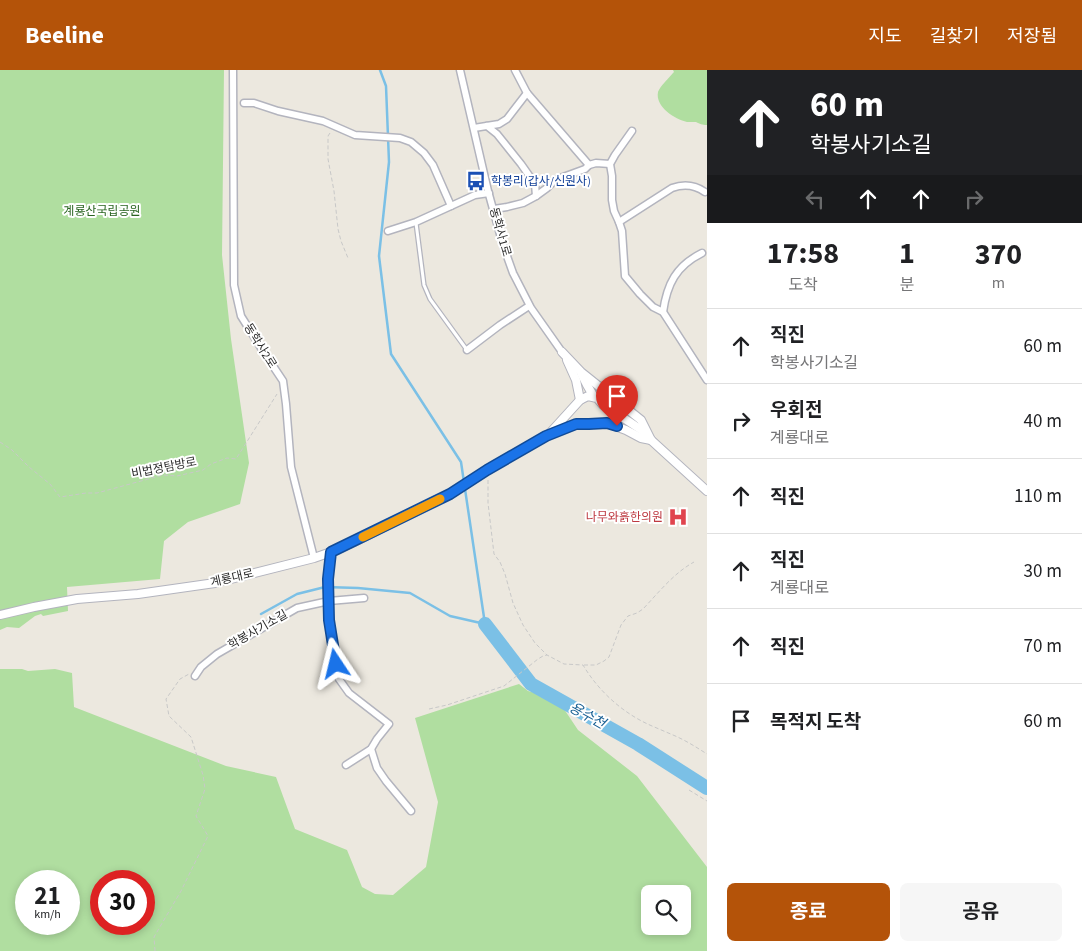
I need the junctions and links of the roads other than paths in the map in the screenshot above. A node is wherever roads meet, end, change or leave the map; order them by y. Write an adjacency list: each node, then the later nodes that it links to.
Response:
1 (233, 70): 35 (street, 동학사2로)
2 (460, 70): 7 (street, 동학사1로)
3 (515, 70): 4 (street)
4 (528, 92): 6 (street); 10 (street)
5 (244, 103): 14 (street)
6 (487, 126): 7 (street); 13 (street)
7 (474, 128): 12 (street, 동학사1로)
8 (632, 131): 9 (street)
9 (610, 164): 10 (street); 17 (street)
10 (589, 165): 13 (street)
11 (706, 192): 17 (street)
12 (489, 193): 14 (street); 15 (street, 동학사1로)
13 (536, 196): 15 (street)
14 (451, 206): 16 (street)
15 (494, 209): 20 (street, 동학사1로)
16 (416, 222): 18 (street); 22 (lane)
17 (619, 222): 21 (street)
18 (388, 231)
19 (702, 253): 21 (street)
20 (529, 306): 22 (street); 23 (street, 동학사1로)
21 (663, 312): 25 (street)
22 (467, 350)
23 (562, 352): 24 (street); 27 (street)
24 (581, 372): 26 (street); 32 (street)
25 (707, 380)
26 (594, 397): 27 (street); 28 (street)
27 (578, 402): 29 (street); 31 (street)
28 (603, 405): 30 (street); 32 (street)
29 (584, 423): 30 (street); 31 (street)
30 (593, 424): 32 (street)
31 (546, 436): 34 (street, 계룡대로)
32 (649, 437): 33 (street)
33 (707, 491)
34 (331, 552): 35 (street, 계룡대로); 37 (street)
35 (314, 558): 38 (street, 계룡대로)
36 (364, 598): 37 (street, 학봉사기소길)
37 (328, 601): 39 (street, 학봉사기소길); 40 (street)
38 (0, 615)
39 (196, 676)
40 (371, 749): 41 (street); 42 (street)
41 (346, 765)
42 (411, 811)

